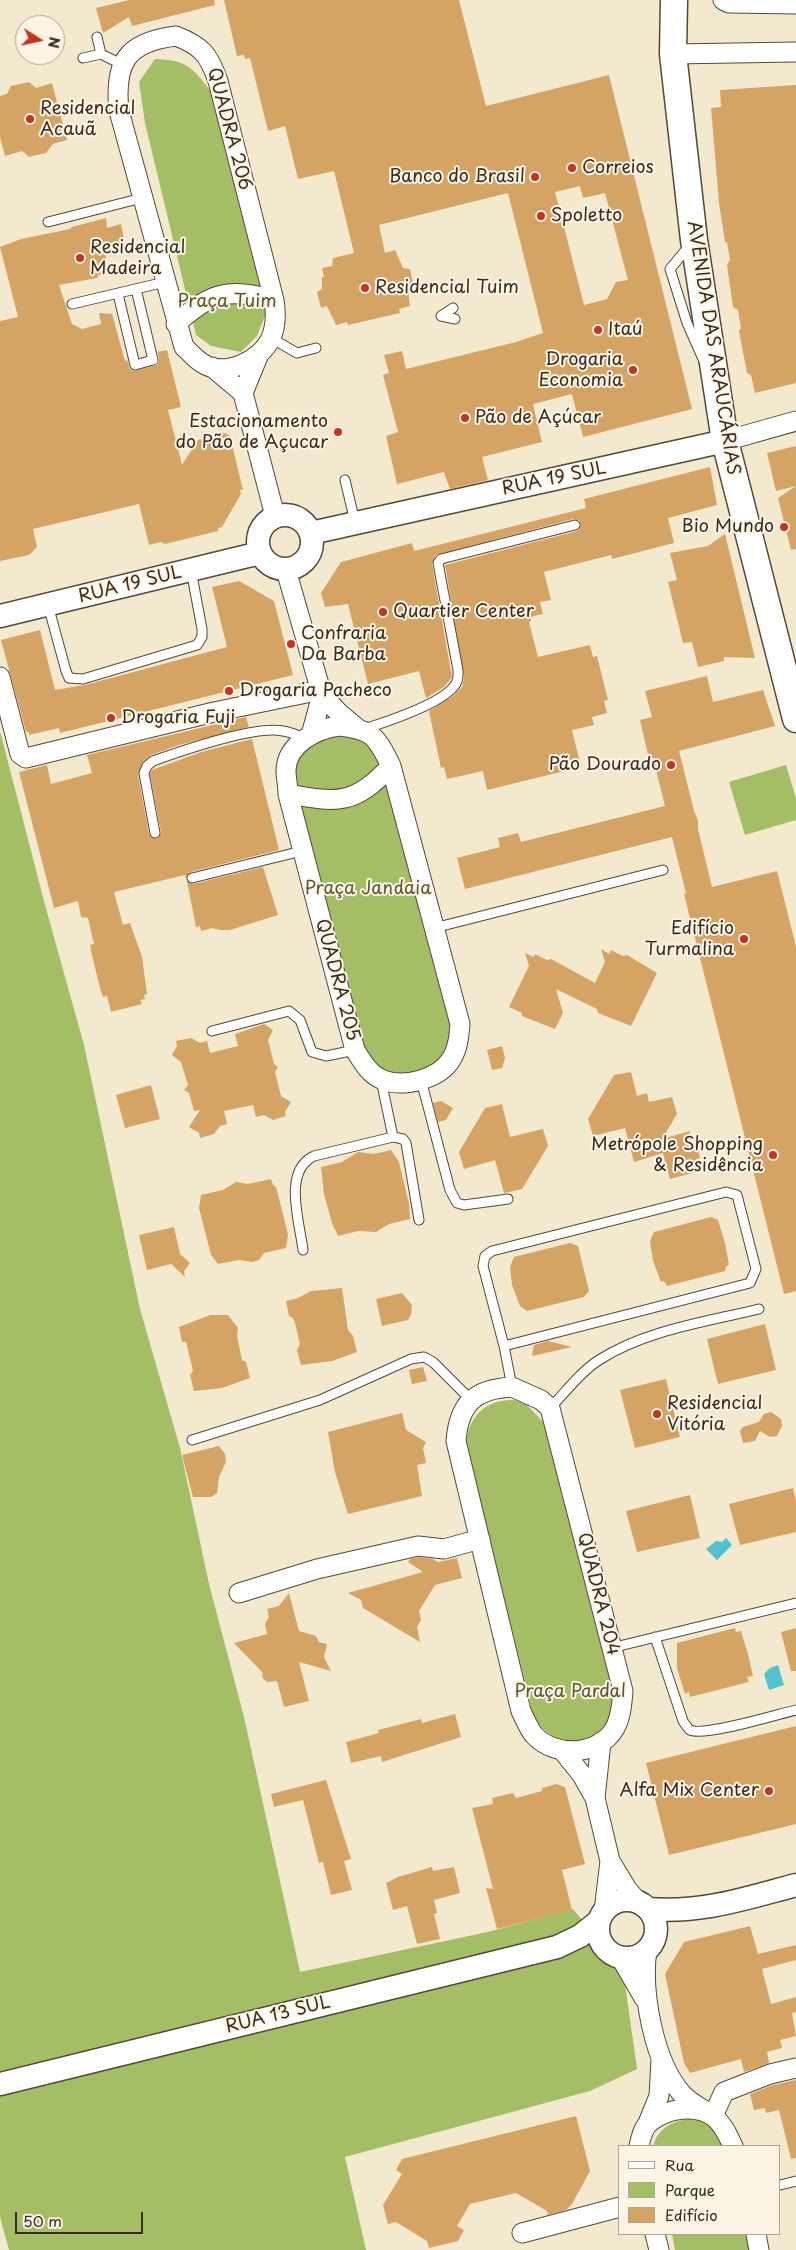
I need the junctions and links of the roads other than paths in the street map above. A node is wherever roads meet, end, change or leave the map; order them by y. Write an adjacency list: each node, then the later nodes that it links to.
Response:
1 (674, 0): 7 (main road, AVENIDA DAS ARAUCÁRIAS)
2 (723, 0): 3 (street)
3 (796, 4)
4 (97, 37): 6 (lane)
5 (796, 52): 7 (street)
6 (101, 54): 8 (lane); 9 (lane)
7 (673, 54): 26 (main road, AVENIDA DAS ARAUCÁRIAS)
8 (83, 58)
9 (121, 64): 10 (street); 15 (street, QUADRA 206)
10 (142, 198): 11 (lane); 12 (street)
11 (48, 222)
12 (165, 282): 13 (lane); 19 (street)
13 (136, 289): 14 (lane); 14 (lane)
14 (118, 294): 16 (lane)
15 (274, 300): 19 (street); 20 (street, QUADRA 206)
16 (72, 304)
17 (453, 308): 18 (lane)
18 (455, 319)
19 (176, 324): 23 (street)
20 (271, 338): 21 (lane); 22 (street, QUADRA 206)
21 (316, 348)
22 (259, 354): 23 (street, QUADRA 206); 24 (street, QUADRA 206)
23 (212, 367): 24 (street)
24 (243, 393): 28 (street)
25 (796, 421): 26 (street, RUA 19 SUL)
26 (725, 441): 29 (street, RUA 19 SUL); 39 (main road, AVENIDA DAS ARAUCÁRIAS)
27 (345, 480): 29 (lane)
28 (275, 516): 31 (street); 32 (street)
29 (355, 522): 31 (street, RUA 19 SUL)
30 (575, 525): 40 (lane)
31 (312, 533): 34 (street)
32 (260, 553): 33 (street, RUA 19 SUL); 34 (street)
33 (191, 570): 35 (street, RUA 19 SUL); 35 (lane)
34 (286, 570): 38 (street)
35 (48, 605): 36 (street, RUA 19 SUL)
36 (0, 616)
37 (0, 677): 38 (street)
38 (321, 692): 40 (street); 41 (street, QUADRA 205)
39 (796, 719)
40 (361, 729): 41 (street); 42 (street)
41 (308, 736): 43 (street, QUADRA 205); 44 (lane)
42 (391, 766): 43 (street); 48 (street)
43 (288, 794): 45 (street, QUADRA 205)
44 (155, 833)
45 (302, 851): 47 (lane); 50 (street, QUADRA 205)
46 (663, 870): 48 (lane)
47 (192, 878)
48 (434, 928): 52 (street)
49 (212, 1031): 50 (lane)
50 (355, 1050): 51 (street, QUADRA 205)
51 (381, 1080): 52 (street); 53 (lane)
52 (421, 1080): 54 (lane)
53 (394, 1137): 55 (lane); 56 (lane)
54 (508, 1199)
55 (419, 1220)
56 (303, 1250)
57 (759, 1309): 61 (lane)
58 (504, 1346): 58 (lane); 59 (lane)
59 (512, 1387): 60 (street); 61 (street)
60 (471, 1400): 62 (lane); 63 (street)
61 (550, 1408): 67 (street, QUADRA 204)
62 (192, 1440)
63 (480, 1539): 64 (street); 70 (street)
64 (239, 1593)
65 (796, 1603): 66 (lane)
66 (655, 1637): 67 (lane); 68 (lane)
67 (611, 1648): 69 (street, QUADRA 204)
68 (796, 1710)
69 (601, 1742): 70 (street); 71 (street)
70 (562, 1750): 71 (street)
71 (595, 1798): 72 (street)
72 (610, 1861): 74 (street); 76 (street)
73 (796, 1885): 75 (street)
74 (643, 1906): 75 (street); 76 (street); 77 (street)
75 (705, 1909): 77 (street)
76 (602, 1916): 78 (street, RUA 13 SUL); 79 (street)
77 (651, 1944): 79 (street); 80 (street)
78 (557, 1947): 79 (street, RUA 13 SUL); 83 (street, RUA 13 SUL)
79 (614, 1955): 80 (street)
80 (647, 2003): 81 (street)
81 (661, 2056): 84 (street); 85 (street)
82 (796, 2068): 84 (street)
83 (0, 2084)
84 (713, 2116): 85 (street); 87 (street)
85 (648, 2123): 86 (street)
86 (638, 2145)
87 (733, 2145)
88 (796, 2181): 89 (lane)
89 (781, 2185)
90 (618, 2208): 91 (street)
91 (522, 2233)
92 (655, 2235): 94 (street)
93 (756, 2235): 95 (street)
94 (659, 2250)
95 (759, 2250)

